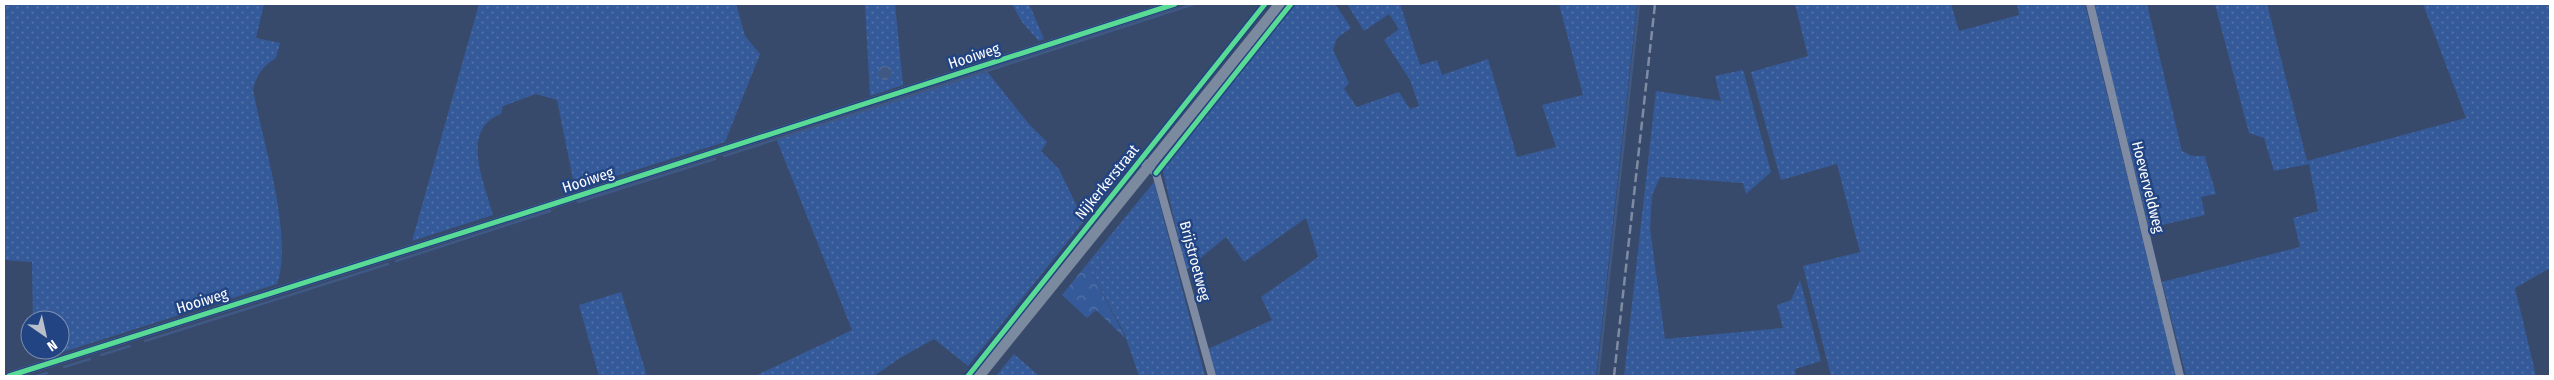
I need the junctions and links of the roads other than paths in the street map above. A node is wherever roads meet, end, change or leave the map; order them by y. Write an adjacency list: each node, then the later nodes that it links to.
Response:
1 (1175, 4): 5 (street, Hooiweg)
2 (1280, 4): 4 (main road, Nijkerkerstraat)
3 (2090, 4): 8 (street, Hoeverveldweg)
4 (1145, 163): 6 (main road, Nijkerkerstraat); 7 (street, Brijstroetweg)
5 (9, 376)
6 (979, 376)
7 (1212, 376)
8 (2180, 376)

